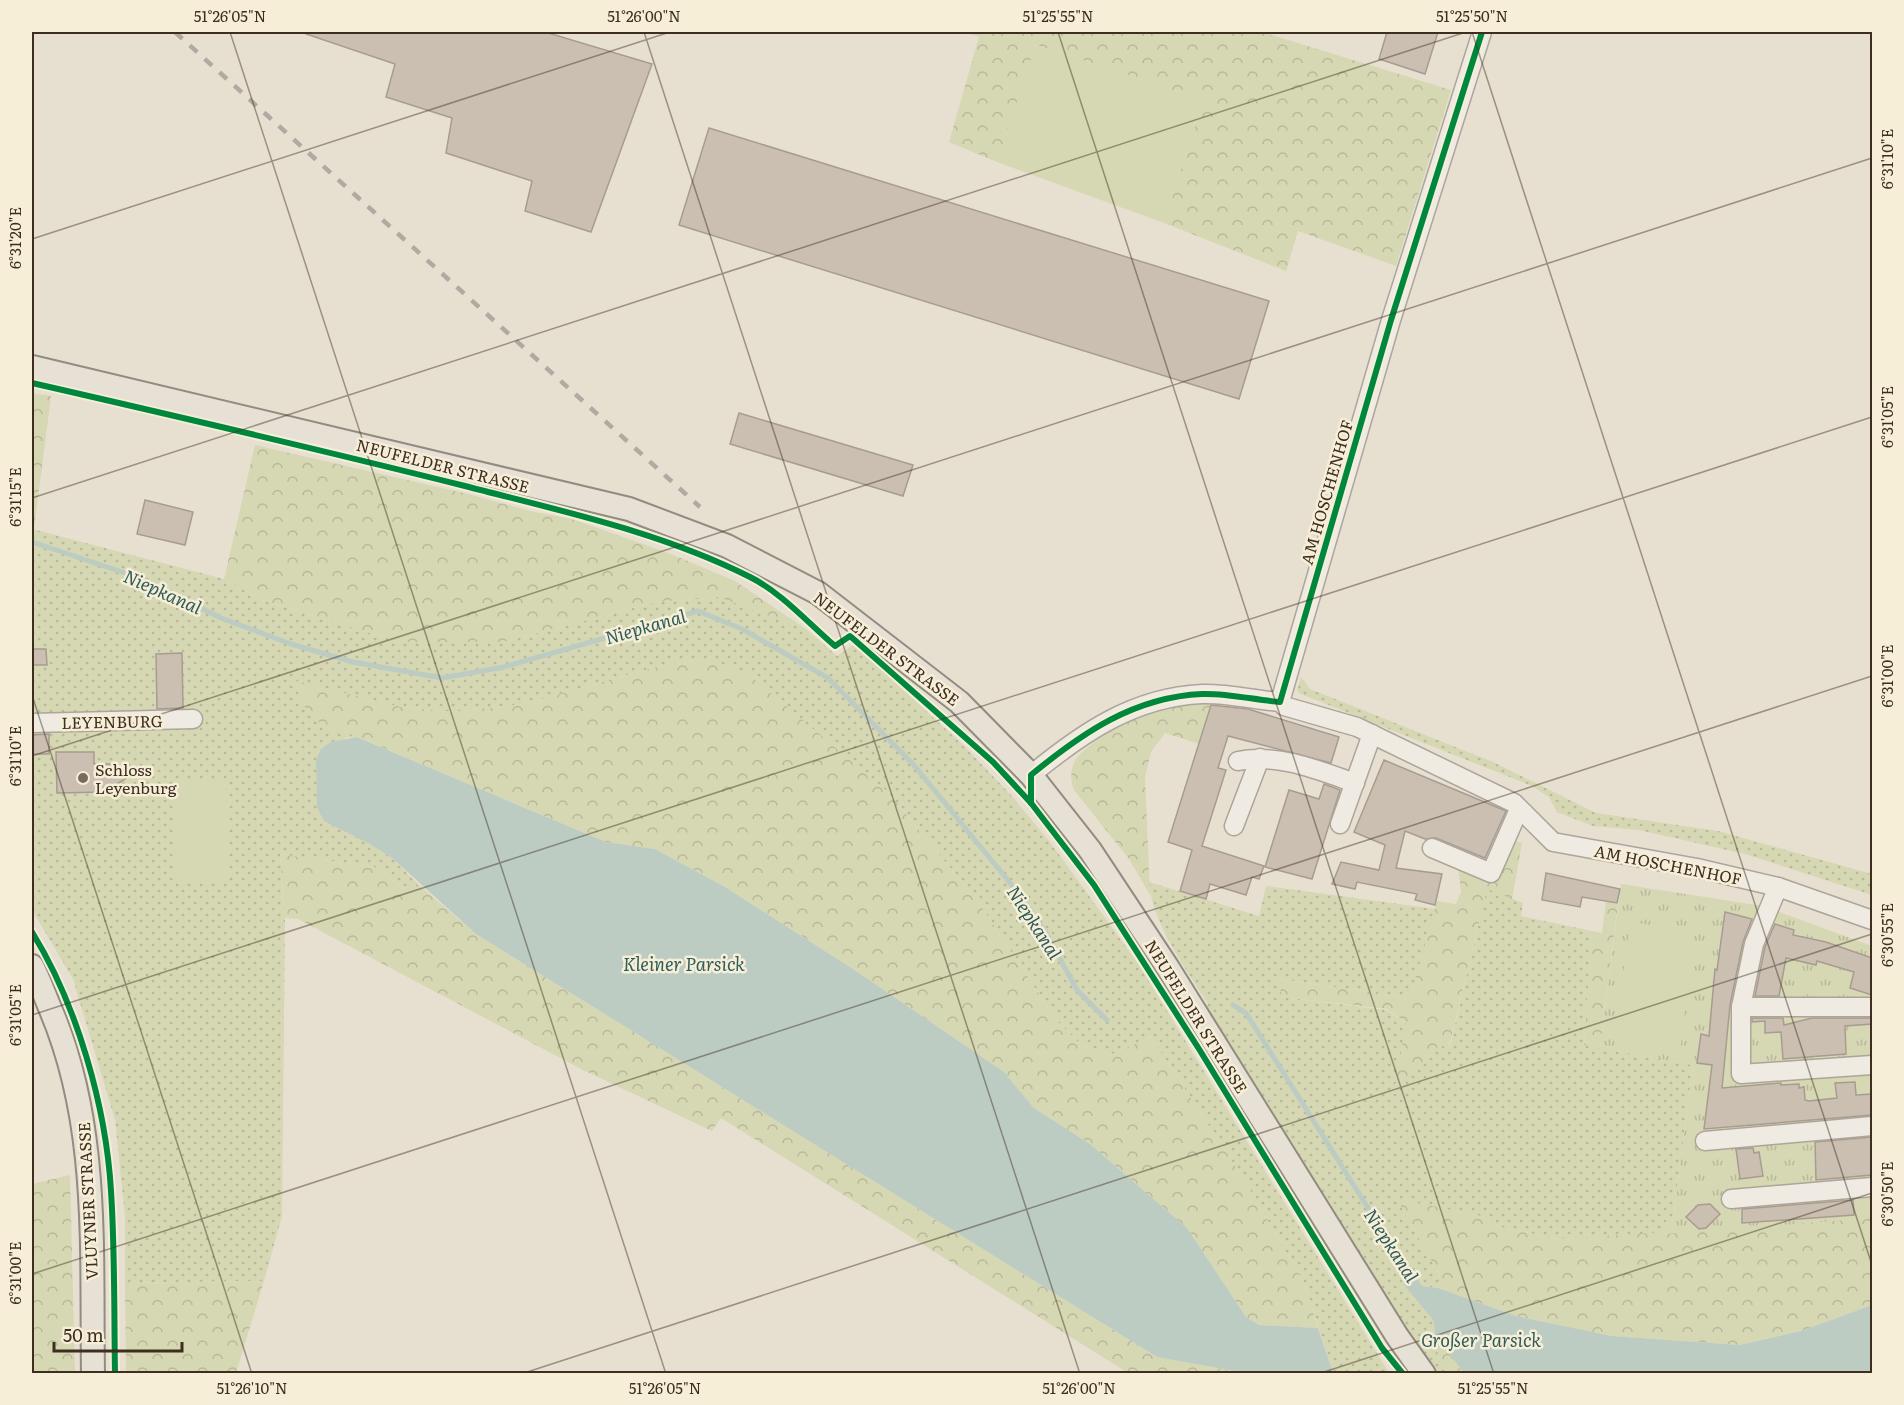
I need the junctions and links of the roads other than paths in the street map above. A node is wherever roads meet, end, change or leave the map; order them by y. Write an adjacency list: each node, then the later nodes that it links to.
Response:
1 (1482, 32): 3 (street, AM HOSCHENHOF)
2 (32, 366): 9 (main road, NEUFELDER STRASSE)
3 (1280, 702): 6 (street, AM HOSCHENHOF); 9 (street, AM HOSCHENHOF)
4 (193, 719): 5 (street, LEYENBURG)
5 (32, 723)
6 (1372, 734): 10 (street); 11 (street, AM HOSCHENHOF)
7 (1260, 758): 8 (street); 10 (street); 13 (street)
8 (1238, 761)
9 (1031, 775): 26 (main road, NEUFELDER STRASSE)
10 (1355, 783): 12 (street)
11 (1520, 809): 14 (street); 15 (street, AM HOSCHENHOF)
12 (1340, 824)
13 (1234, 826)
14 (1432, 848)
15 (1778, 887): 16 (street, AM HOSCHENHOF); 18 (street)
16 (1872, 920)
17 (32, 966): 25 (main road, VLUYNER STRASSE)
18 (1741, 1007): 19 (street); 20 (street)
19 (1872, 1007)
20 (1872, 1065)
21 (1872, 1126): 22 (street)
22 (1705, 1141)
23 (1872, 1187): 24 (street)
24 (1731, 1199)
25 (93, 1374)
26 (1424, 1374)

